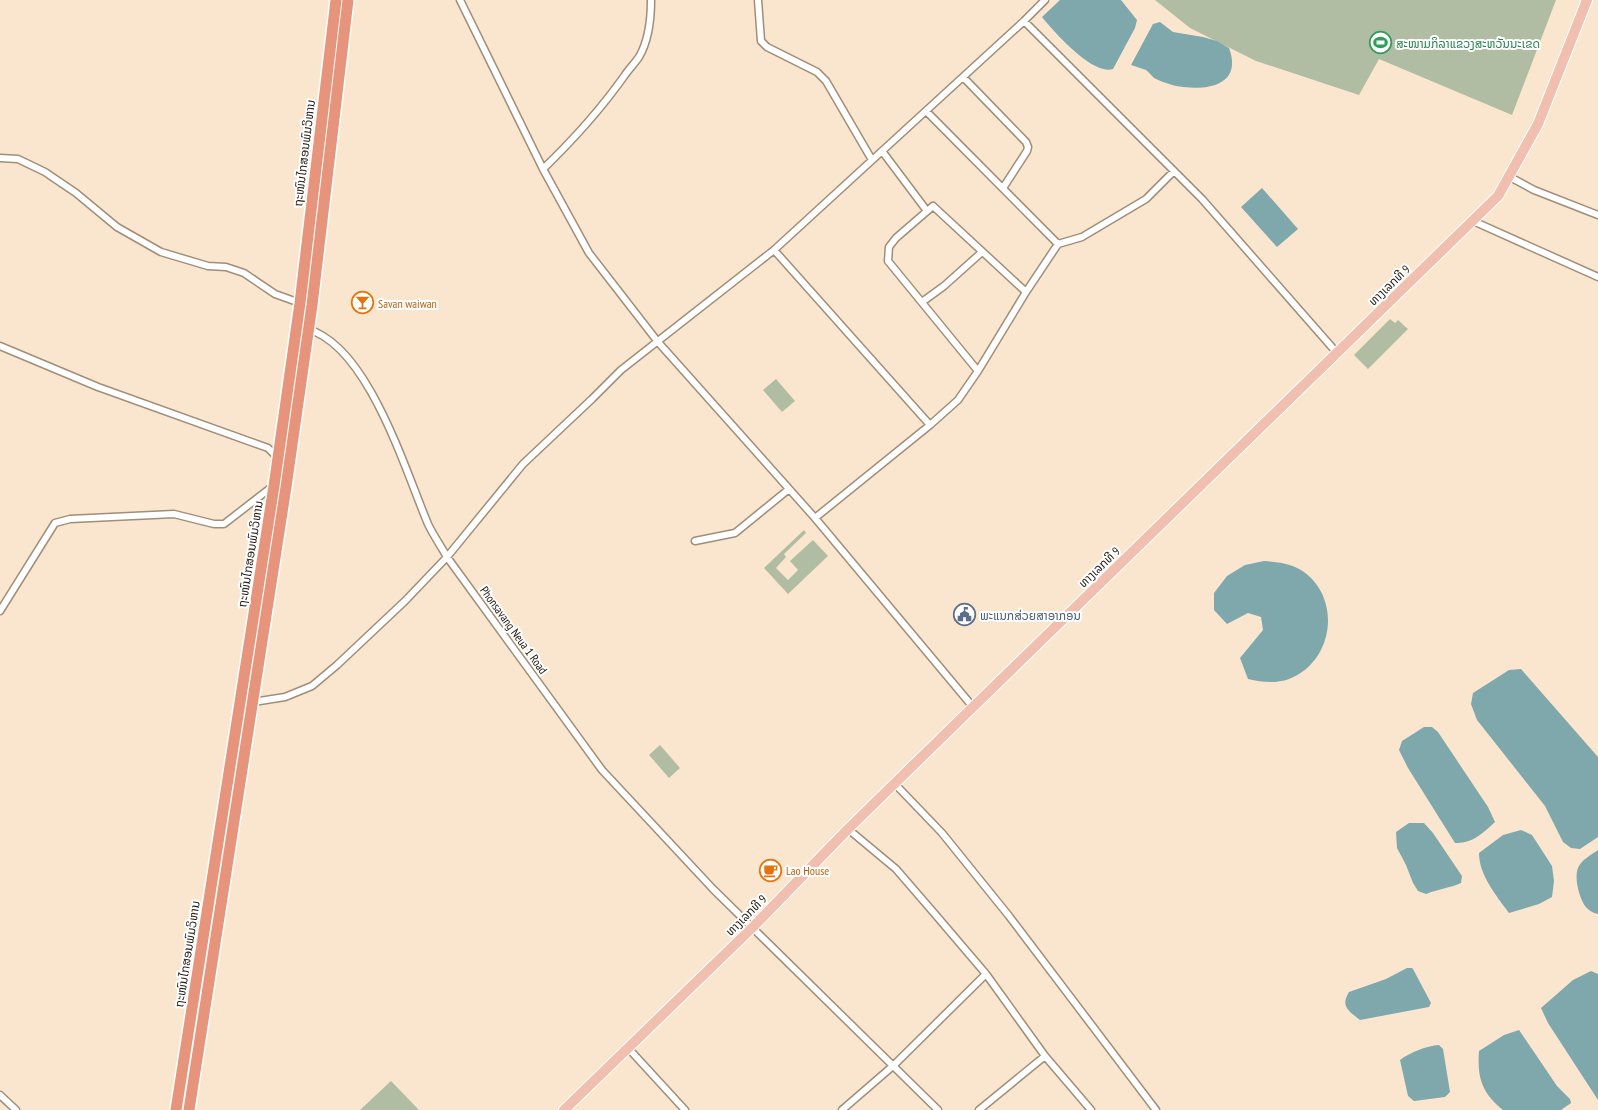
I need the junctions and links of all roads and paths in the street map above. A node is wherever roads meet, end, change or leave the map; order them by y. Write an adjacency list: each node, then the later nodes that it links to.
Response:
1 (336, 0): 27 (highway, ຖະໜົນໄກສອນພົມວິຫານ)
2 (348, 0): 28 (highway, ຖະໜົນໄກສອນພົມວິຫານ)
3 (460, 0): 14 (street)
4 (652, 0): 14 (street)
5 (758, 0): 13 (street)
6 (1045, 0): 8 (street)
7 (1587, 0): 16 (main road, ທາງເລກທີ 9)
8 (1024, 22): 9 (street); 15 (street)
9 (963, 77): 10 (street); 17 (street)
10 (926, 111): 11 (street); 17 (street)
11 (882, 151): 13 (street); 18 (street)
12 (0, 158): 27 (street)
13 (872, 160): 22 (street)
14 (544, 169): 29 (street)
15 (1174, 171): 21 (street); 31 (street)
16 (1510, 177): 19 (street); 20 (main road, ທາງເລກທີ 9)
17 (1003, 188): 21 (street)
18 (927, 211): 23 (street); 26 (street)
19 (1598, 215)
20 (1473, 221): 24 (street); 31 (main road, ທາງເລກທີ 9)
21 (1058, 244): 25 (street)
22 (774, 250): 29 (street); 33 (street)
23 (982, 252): 25 (street); 26 (street)
24 (1598, 277)
25 (1026, 292): 32 (street)
26 (922, 302): 32 (street)
27 (300, 303): 28 (highway, ຖະໜົນໄກສອນພົມວິຫານ)
28 (303, 328): 34 (highway, ຖະໜົນໄກສອນພົມວິຫານ); 39 (street, Phonsavang Neua 1 Road); 41 (highway, ຖະໜົນໄກສອນພົມວິຫານ)
29 (658, 342): 36 (street); 39 (street)
30 (0, 346): 34 (street)
31 (1337, 353): 42 (main road, ທາງເລກທີ 9)
32 (978, 371): 33 (street)
33 (930, 425): 37 (street)
34 (278, 458): 35 (highway, ຖະໜົນໄກສອນພົມວິຫານ)
35 (274, 486): 40 (street); 52 (highway, ຖະໜົນໄກສອນພົມວິຫານ)
36 (789, 489): 37 (street); 38 (street)
37 (815, 518): 42 (street)
38 (695, 541)
39 (447, 557): 41 (street); 45 (street, Phonsavang Neua 1 Road)
40 (0, 611)
41 (253, 702): 53 (highway, ຖະໜົນໄກສອນພົມວິຫານ)
42 (973, 707): 43 (main road, ທາງເລກທີ 9)
43 (895, 784): 44 (main road, ທາງເລກທີ 9); 60 (street)
44 (848, 829): 45 (main road, ທາງເລກທີ 9); 46 (street)
45 (753, 927): 47 (main road, ທາງເລກທີ 9); 49 (street, Phonsavang Neua 1 Road)
46 (986, 974): 48 (street); 49 (street)
47 (629, 1049): 54 (main road, ທາງເລກທີ 9); 55 (street)
48 (1045, 1056): 58 (street); 59 (street)
49 (894, 1065): 56 (street); 57 (street, Phonsavang Neua 1 Road)
50 (0, 1095): 51 (street)
51 (16, 1110)
52 (176, 1110)
53 (189, 1110)
54 (564, 1110)
55 (685, 1110)
56 (842, 1110)
57 (938, 1110)
58 (979, 1110)
59 (1091, 1110)
60 (1156, 1110)

